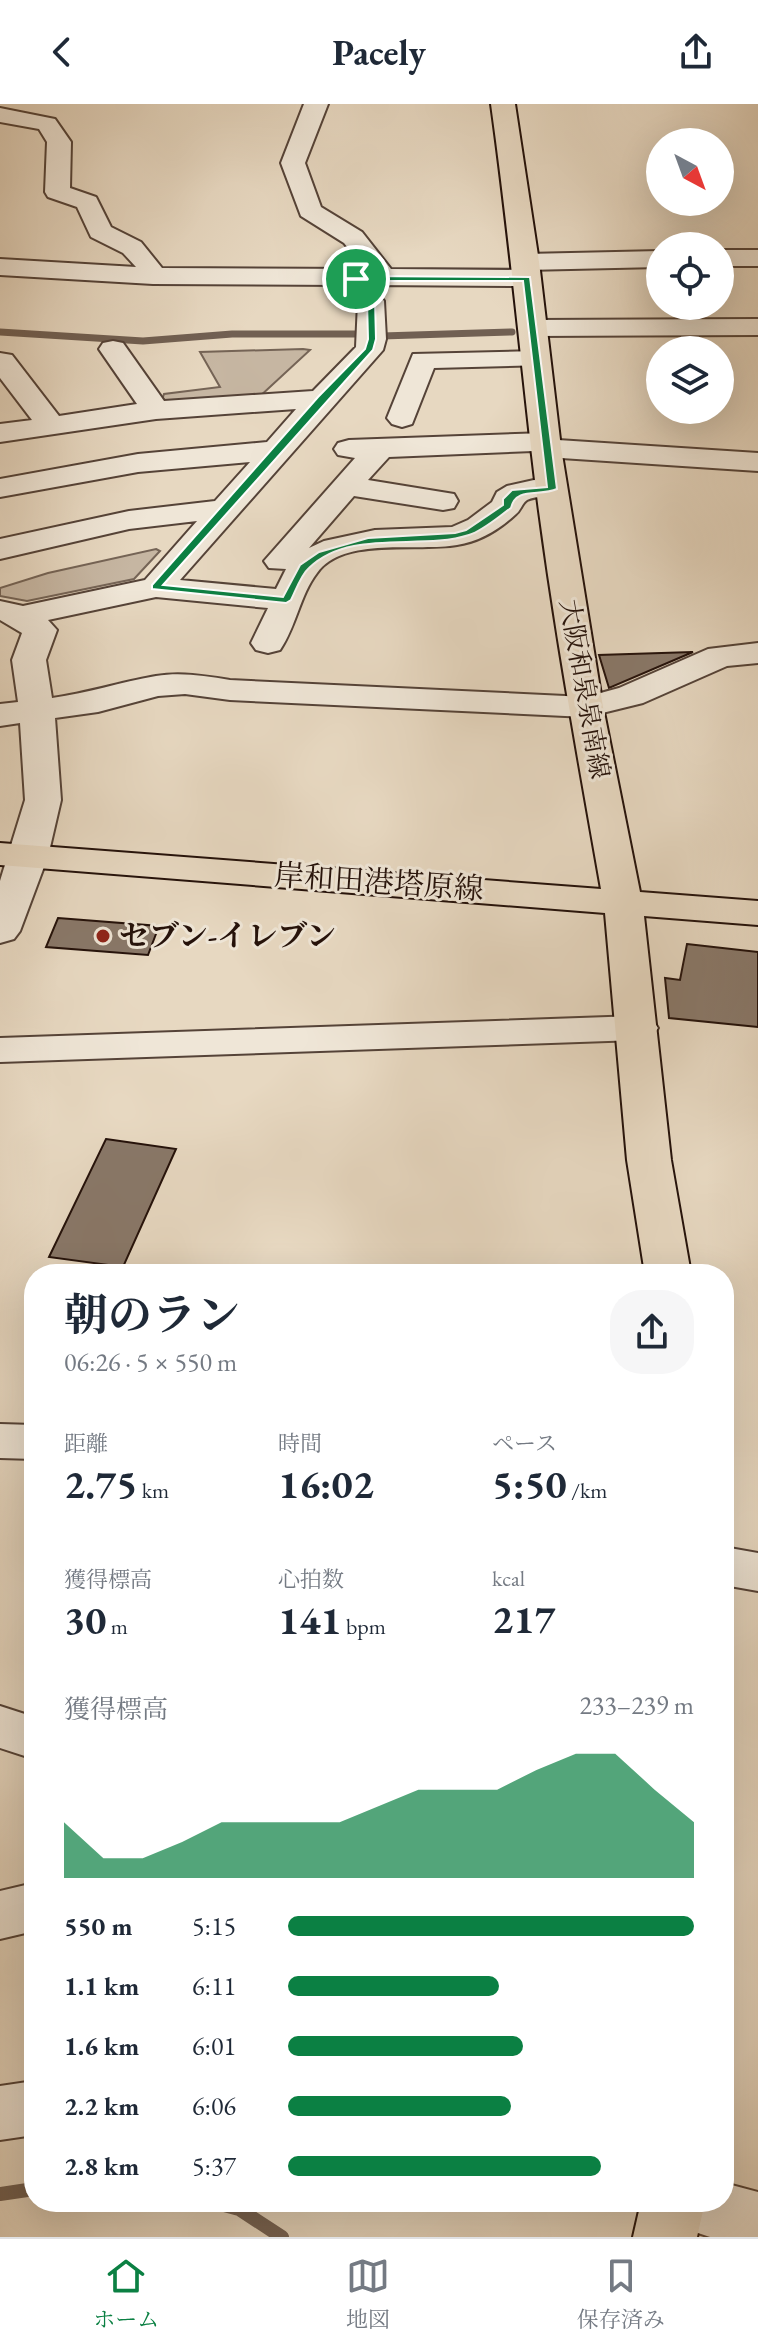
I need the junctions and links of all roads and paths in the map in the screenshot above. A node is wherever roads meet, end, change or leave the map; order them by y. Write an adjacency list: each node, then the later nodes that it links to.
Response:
1 (316, 104): 10 (street)
2 (503, 104): 8 (main road, 大阪和泉泉南線)
3 (0, 115): 9 (street)
4 (734, 258): 5 (street)
5 (758, 258)
6 (646, 260): 8 (street)
7 (0, 267): 9 (street)
8 (526, 270): 10 (street); 12 (main road, 大阪和泉泉南線)
9 (153, 276): 10 (street)
10 (370, 279): 16 (street)
11 (758, 327): 12 (street)
12 (533, 328): 14 (main road, 大阪和泉泉南線)
13 (113, 349): 17 (street)
14 (536, 359): 18 (street); 21 (main road, 大阪和泉泉南線)
15 (2, 361): 19 (street)
16 (321, 399): 17 (street); 24 (street)
17 (156, 410): 19 (street)
18 (402, 418)
19 (50, 424): 20 (street)
20 (0, 433)
21 (546, 445): 22 (street); 25 (street); 28 (main road, 大阪和泉泉南線)
22 (380, 448): 23 (street); 26 (street)
23 (349, 449)
24 (277, 450): 27 (street); 30 (street)
25 (758, 462)
26 (346, 486): 29 (street); 32 (street)
27 (0, 488)
28 (552, 489): 34 (street); 38 (main road, 大阪和泉泉南線)
29 (443, 501)
30 (224, 509): 31 (street); 33 (street)
31 (0, 549)
32 (280, 561)
33 (156, 587): 34 (street); 35 (street)
34 (286, 600): 36 (street)
35 (10, 612): 39 (street)
36 (268, 643)
37 (758, 653): 38 (street)
38 (586, 707): 39 (street); 42 (main road, 大阪和泉泉南線)
39 (37, 711): 40 (street); 41 (street)
40 (0, 715)
41 (15, 855): 42 (main road, 岸和田港塔原線); 44 (street)
42 (623, 902): 43 (main road, 岸和田港塔原線); 45 (main road, 大阪和泉泉南線)
43 (758, 913)
44 (0, 931)
45 (637, 1028): 46 (street); 47 (main road, 大阪和泉泉南線)
46 (0, 1050)
47 (666, 1264)
48 (0, 1441): 49 (street)
49 (24, 1442)
50 (734, 1568): 51 (street)
51 (758, 1572)
52 (0, 1727): 53 (street)
53 (24, 1735)
54 (24, 1909): 55 (street)
55 (0, 1915)
56 (24, 2109): 57 (street)
57 (0, 2113)
58 (671, 2212): 61 (main road)
59 (725, 2212): 60 (street)
60 (758, 2221)
61 (665, 2237)

